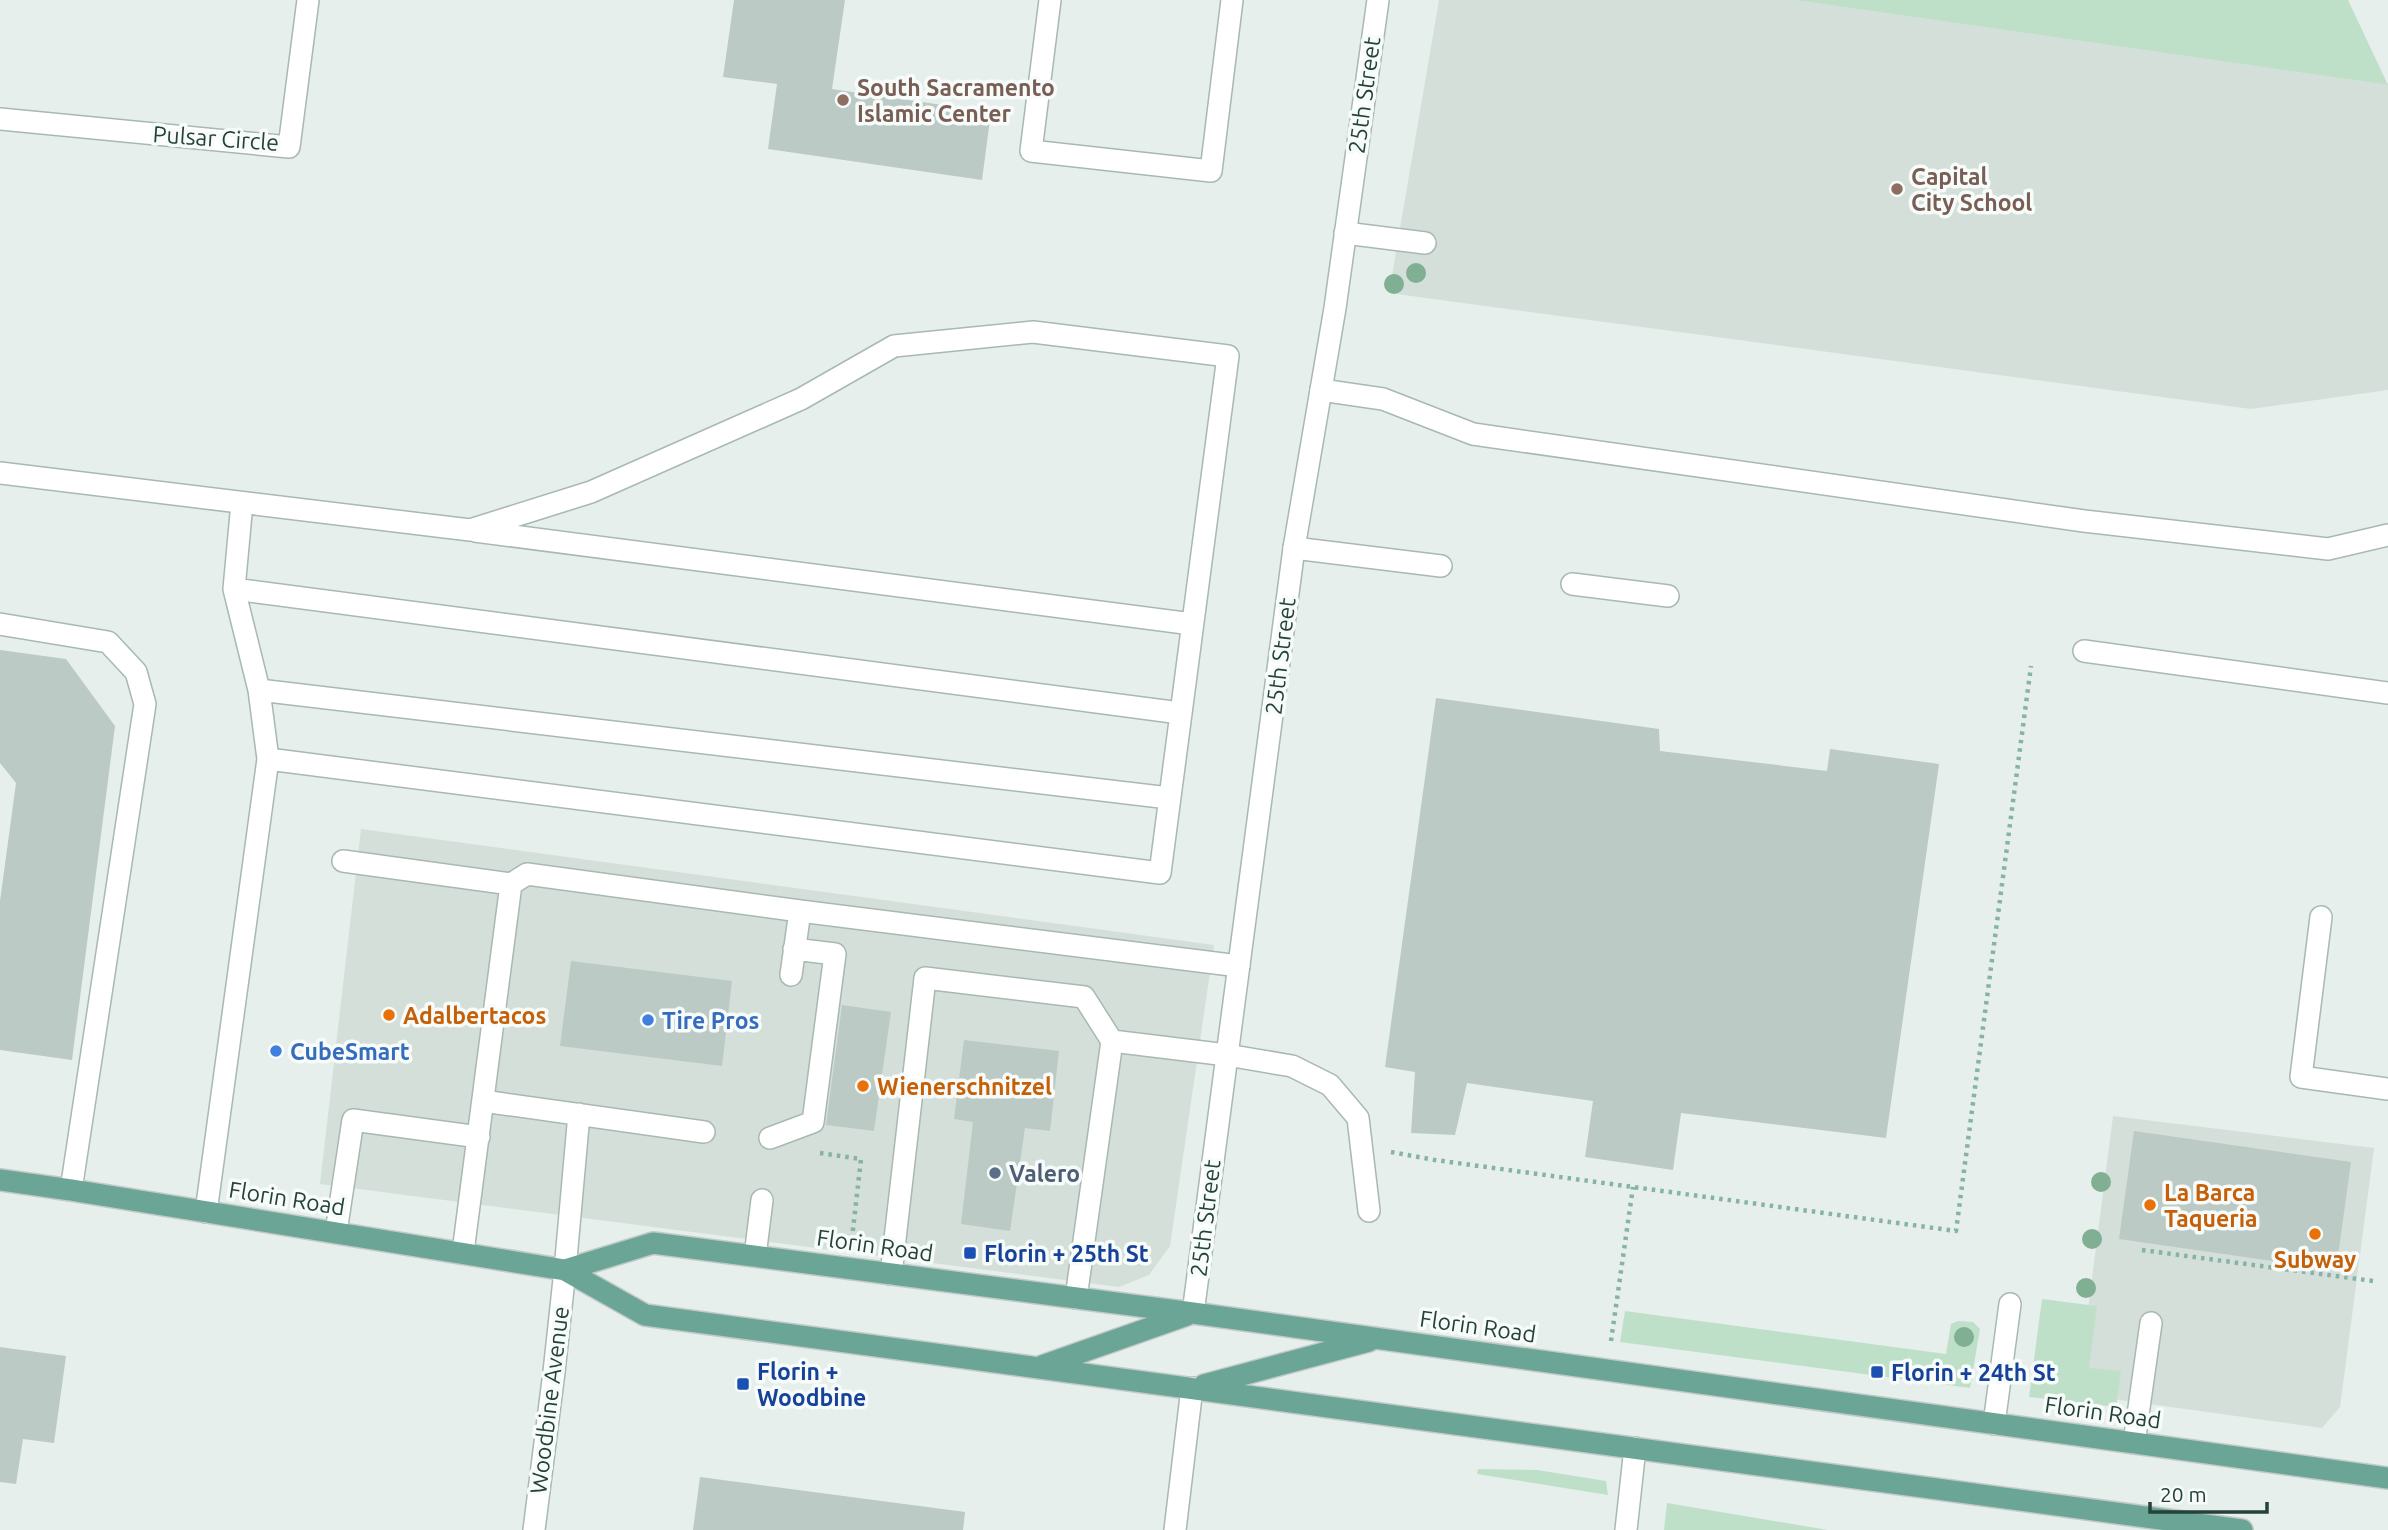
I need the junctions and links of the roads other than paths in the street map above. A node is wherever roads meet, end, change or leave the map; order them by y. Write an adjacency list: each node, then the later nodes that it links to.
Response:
1 (308, 0): 5 (street, Pulsar Circle)
2 (1050, 0): 3 (street)
3 (1232, 0)
4 (1378, 0): 6 (street, 25th Street)
5 (0, 119)
6 (1345, 233): 7 (street); 8 (street, 25th Street)
7 (1425, 243)
8 (1321, 390): 12 (street); 13 (street, 25th Street)
9 (0, 473): 10 (street)
10 (242, 503): 11 (street); 16 (street)
11 (470, 530): 19 (street); 19 (street)
12 (2388, 535)
13 (1294, 548): 14 (street); 31 (street, 25th Street)
14 (1441, 566)
15 (1572, 584): 17 (street)
16 (234, 589): 21 (street); 23 (street)
17 (1668, 596)
18 (0, 624): 42 (street)
19 (1192, 624): 23 (street)
20 (2084, 652): 22 (street)
21 (259, 690): 24 (street); 25 (street)
22 (2388, 693)
23 (1181, 713): 25 (street)
24 (268, 759): 25 (street); 44 (street)
25 (1169, 798)
26 (343, 861): 27 (street)
27 (511, 884): 28 (street); 36 (street)
28 (800, 911): 30 (street); 31 (street)
29 (2321, 917): 35 (street)
30 (794, 949): 32 (street); 40 (street)
31 (1239, 966): 34 (street, 25th Street)
32 (791, 975)
33 (1112, 1041): 34 (street); 50 (street); 51 (street)
34 (1227, 1055): 45 (street); 53 (street, 25th Street)
35 (2388, 1089)
36 (483, 1101): 37 (street); 39 (street)
37 (579, 1114): 38 (street); 49 (street, Woodbine Avenue)
38 (704, 1132)
39 (479, 1137): 46 (street); 47 (street)
40 (770, 1138)
41 (0, 1180): 42 (main road, Florin Road)
42 (71, 1190): 44 (main road, Florin Road)
43 (762, 1200): 48 (street)
44 (206, 1212): 46 (main road, Florin Road)
45 (1369, 1212)
46 (336, 1232): 47 (main road, Florin Road)
47 (463, 1252): 49 (main road, Florin Road)
48 (755, 1256): 49 (main road, Florin Road); 50 (main road, Florin Road)
49 (565, 1270): 56 (main road, Florin Road); 62 (street, Woodbine Avenue)
50 (891, 1274): 51 (main road, Florin Road)
51 (1076, 1298): 53 (main road, Florin Road)
52 (2010, 1304): 58 (street)
53 (1193, 1313): 55 (main road, Florin Road); 56 (main road)
54 (2151, 1323): 59 (street)
55 (1377, 1339): 57 (main road); 58 (main road, Florin Road)
56 (1037, 1368): 57 (main road, Florin Road)
57 (1192, 1388): 60 (main road, Florin Road); 63 (street)
58 (1994, 1424): 59 (main road, Florin Road)
59 (2134, 1443): 61 (main road, Florin Road)
60 (1635, 1448): 64 (street); 65 (main road, Florin Road)
61 (2388, 1478)
62 (534, 1530)
63 (1175, 1530)
64 (1626, 1530)
65 (2242, 1530)

